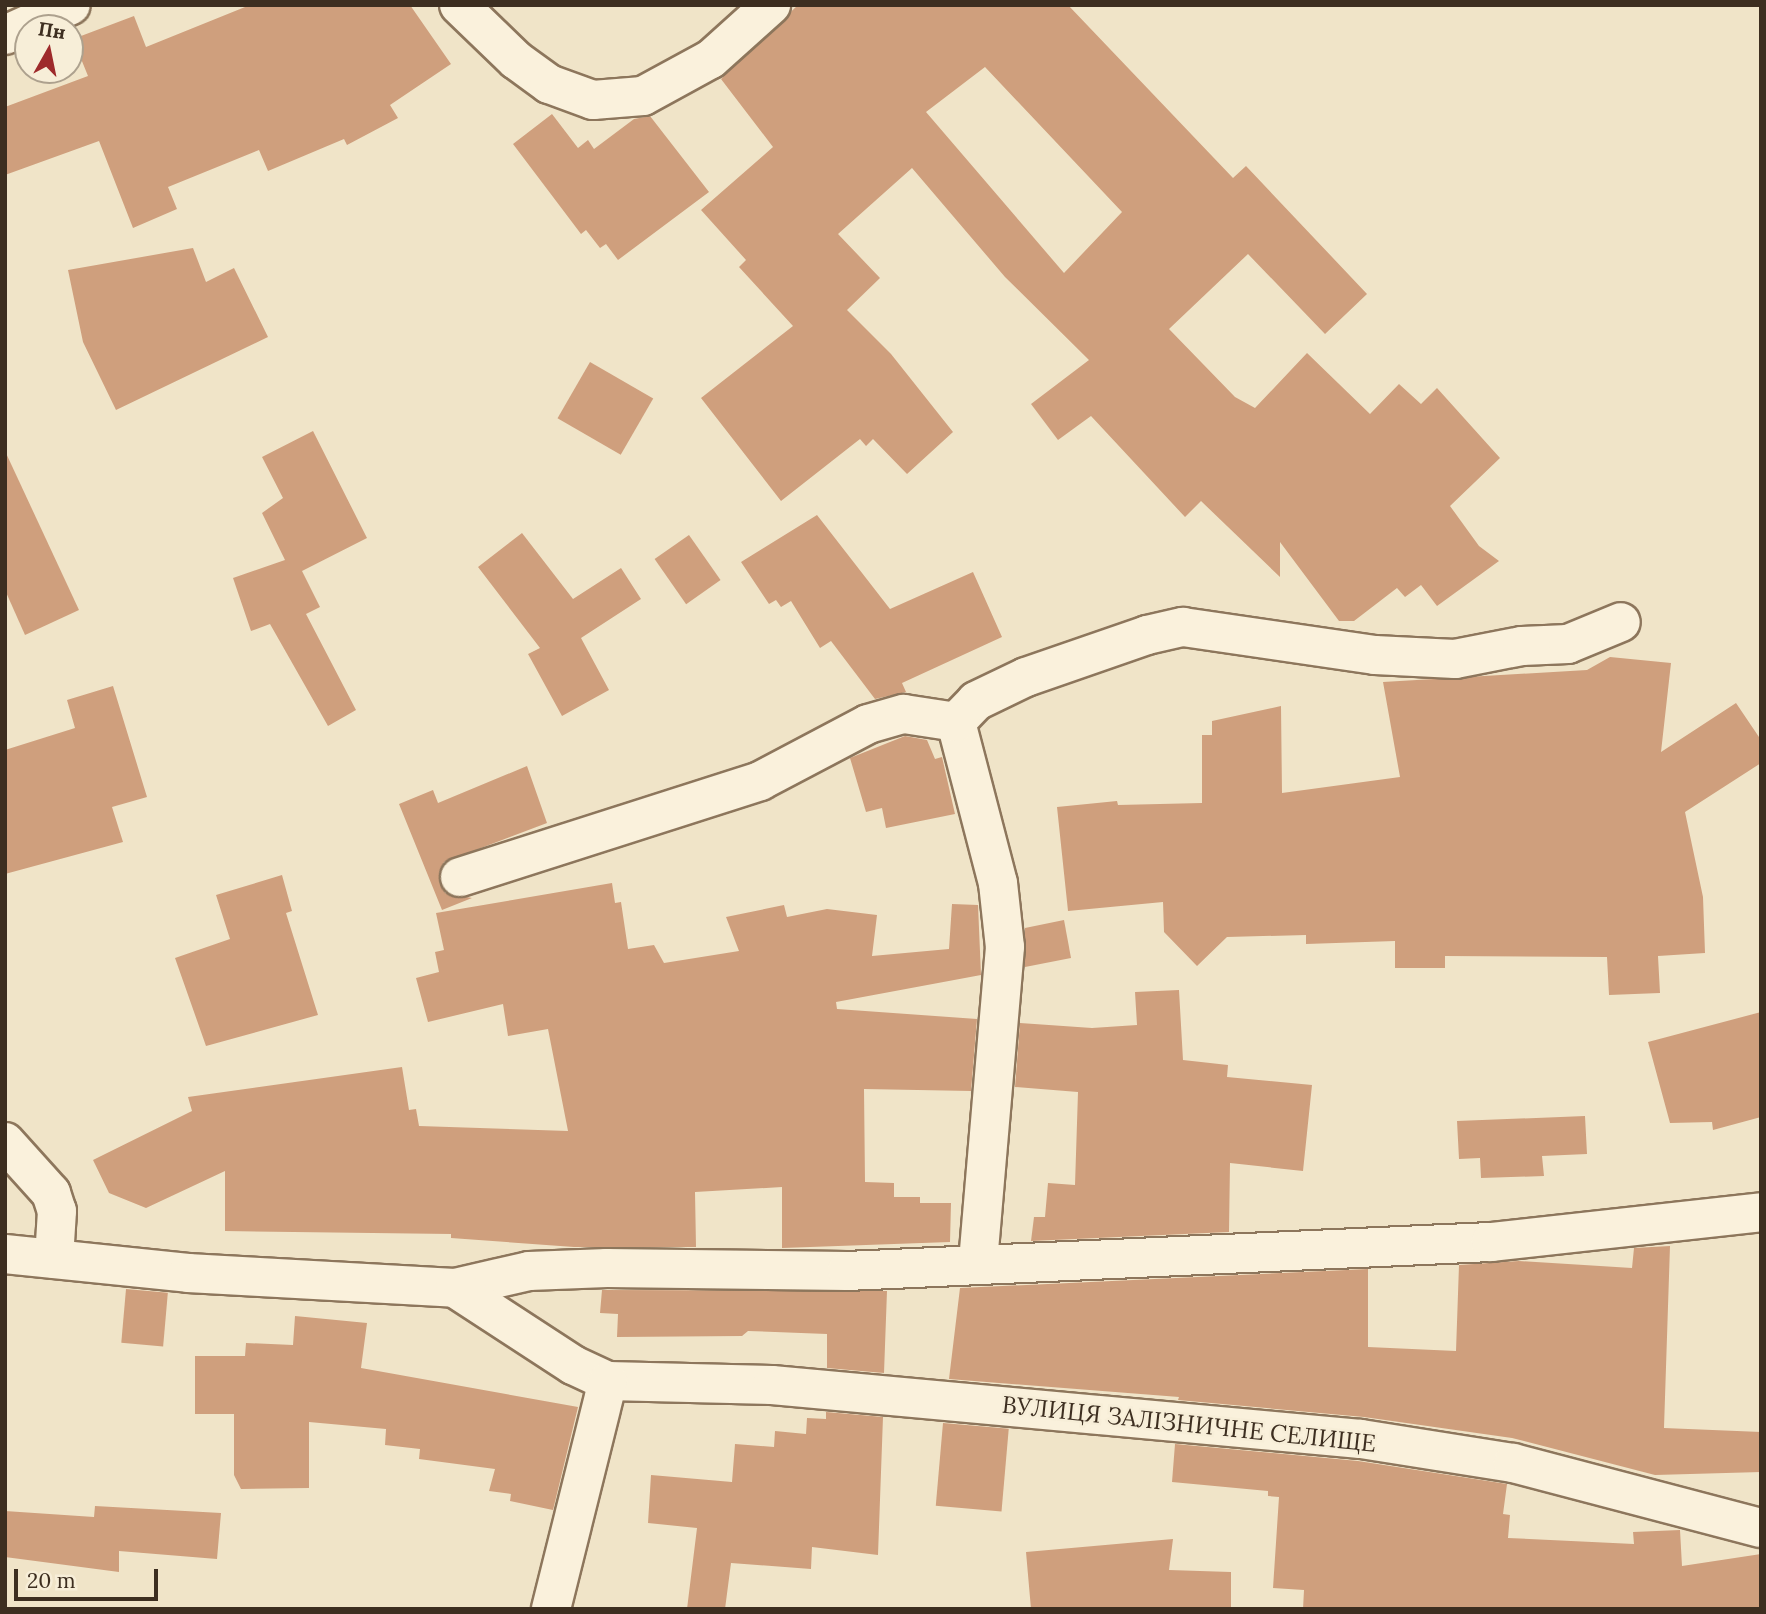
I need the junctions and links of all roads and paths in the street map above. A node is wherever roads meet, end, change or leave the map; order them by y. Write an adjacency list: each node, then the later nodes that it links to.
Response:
1 (71, 5): 4 (street)
2 (458, 5): 3 (street)
3 (771, 5)
4 (5, 35)
5 (1621, 622): 6 (street)
6 (956, 722): 7 (street); 12 (street)
7 (460, 877)
8 (5, 1142): 11 (street)
9 (1761, 1212): 12 (street)
10 (5, 1254): 11 (street)
11 (54, 1259): 13 (street)
12 (978, 1262): 13 (street)
13 (455, 1288): 14 (street, ВУЛИЦЯ ЗАЛІЗНИЧНЕ СЕЛИЩЕ)
14 (608, 1381): 15 (street, ВУЛИЦЯ ЗАЛІЗНИЧНЕ СЕЛИЩЕ); 16 (street)
15 (1761, 1528)
16 (551, 1609)

